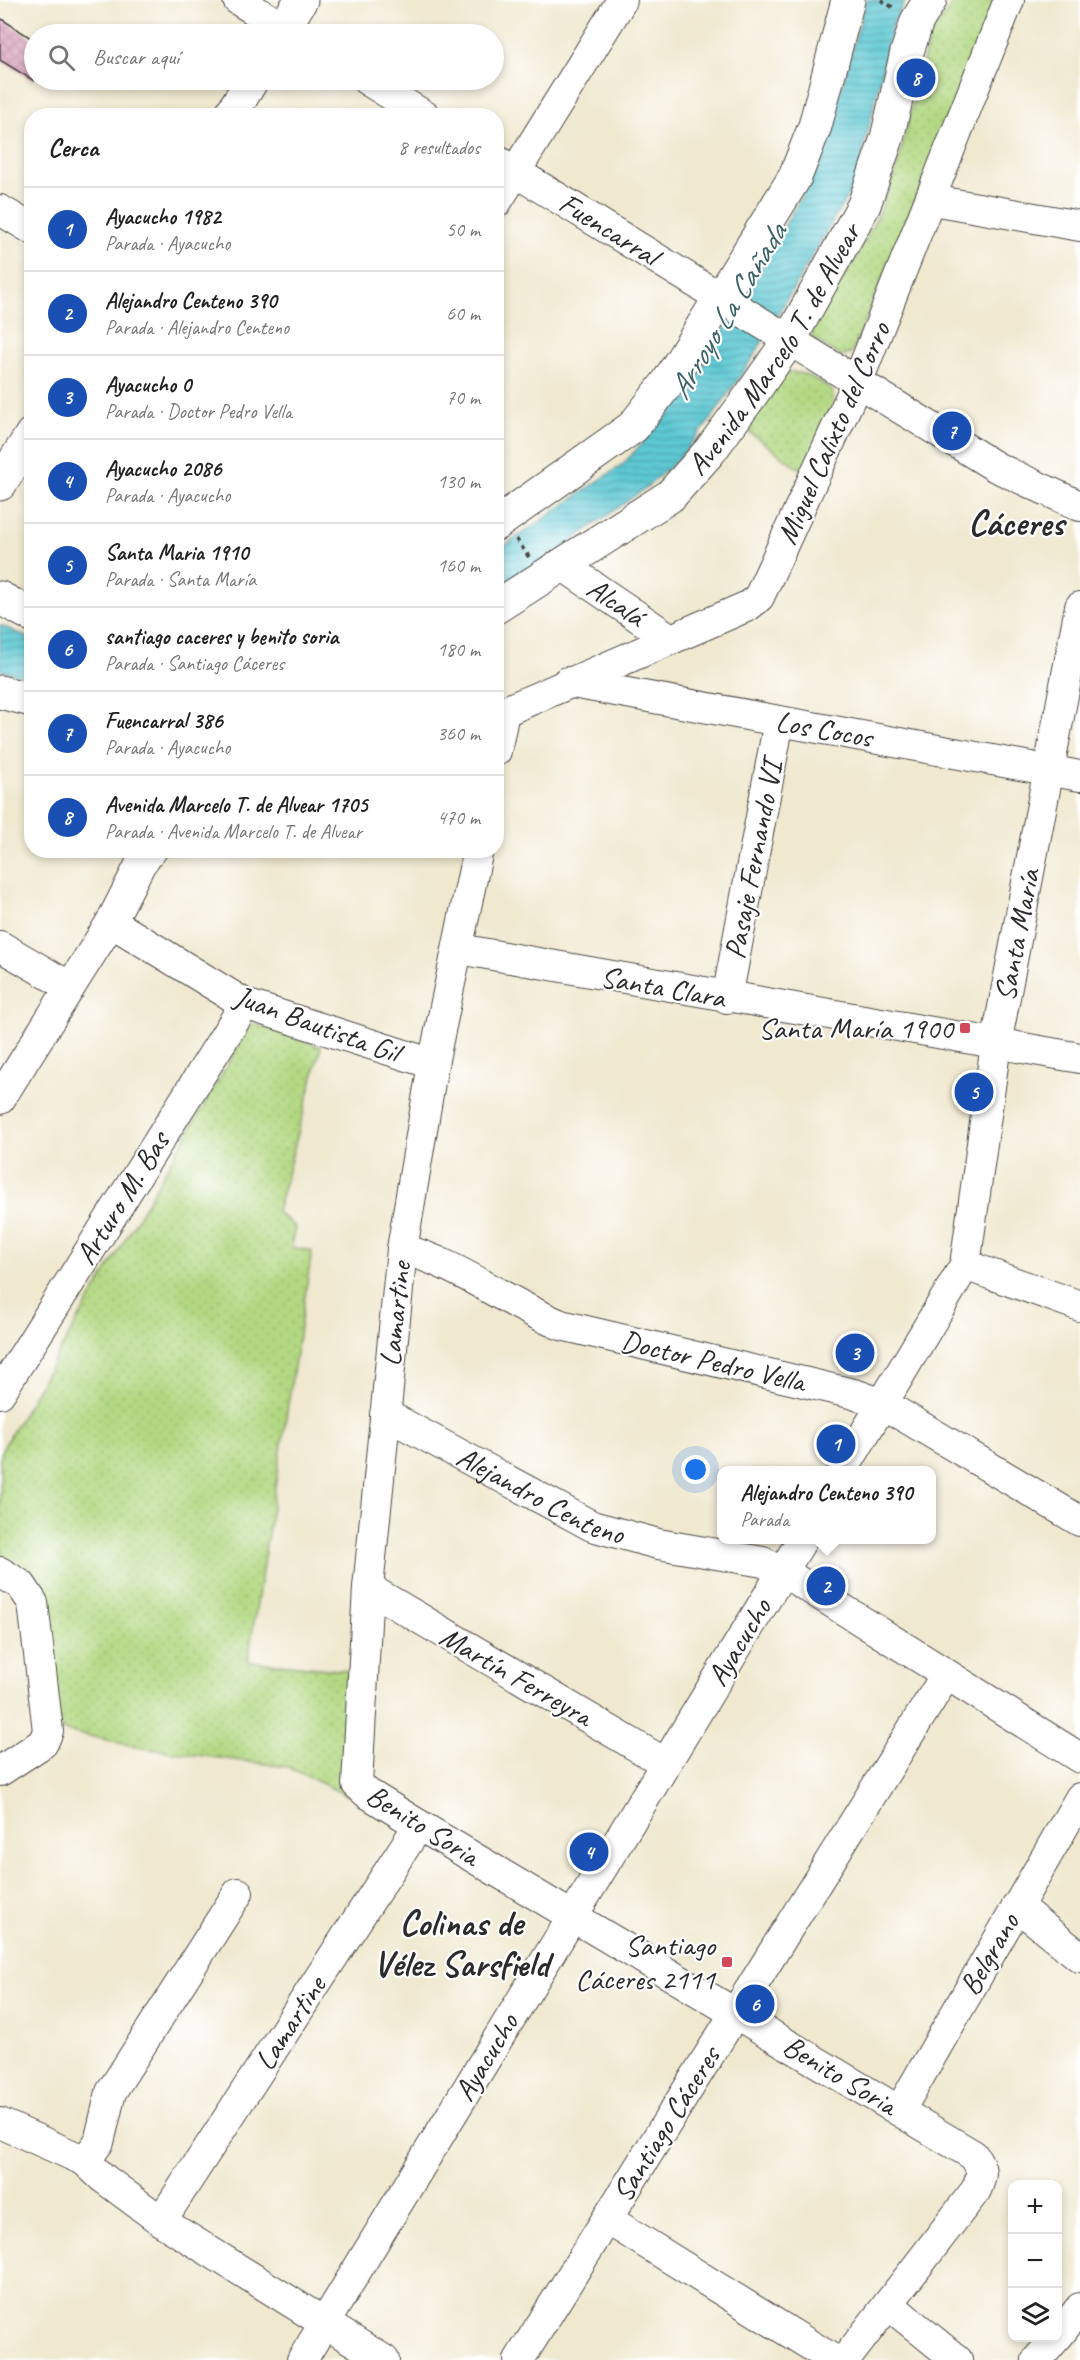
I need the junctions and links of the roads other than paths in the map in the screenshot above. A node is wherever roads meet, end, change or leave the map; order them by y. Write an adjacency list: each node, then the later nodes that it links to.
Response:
1 (238, 0): 7 (street)
2 (301, 0): 8 (main road)
3 (622, 0): 13 (street)
4 (848, 0): 18 (main road)
5 (930, 0): 19 (main road, Avenida Marcelo T. de Alvear)
6 (1009, 0): 14 (street, Miguel Calixto del Corro)
7 (274, 24)
8 (290, 24)
9 (246, 90): 11 (main road)
10 (383, 90): 12 (street)
11 (235, 108)
12 (412, 108)
13 (506, 166): 18 (street, Fuencarral)
14 (932, 200): 17 (street); 20 (street, Miguel Calixto del Corro)
15 (0, 210): 16 (street)
16 (24, 224)
17 (1080, 226)
18 (727, 302): 19 (street); 24 (main road)
19 (785, 337): 20 (street); 25 (main road, Avenida Marcelo T. de Alvear)
20 (857, 383): 23 (street); 30 (street, Miguel Calixto del Corro)
21 (24, 446): 22 (main road)
22 (0, 484)
23 (1080, 506)
24 (504, 519)
25 (553, 571): 27 (main road, Avenida Marcelo T. de Alvear); 30 (street, Alcalá)
26 (0, 598): 29 (main road)
27 (504, 601)
28 (1080, 607): 36 (street, Santa María)
29 (24, 611)
30 (669, 638): 31 (street, Miguel Calixto del Corro)
31 (567, 682): 34 (street, Miguel Calixto del Corro); 35 (street, Los Cocos)
32 (0, 692): 33 (main road)
33 (24, 698)
34 (504, 712)
35 (779, 721): 36 (street, Los Cocos); 46 (street, Pasaje Fernando VI)
36 (1049, 770): 37 (street, Los Cocos); 48 (street, Santa María)
37 (1080, 776)
38 (128, 858): 41 (street)
39 (145, 858): 41 (street)
40 (476, 858): 44 (street, Lamartine)
41 (128, 885): 42 (street)
42 (111, 922): 45 (street); 47 (street, Juan Bautista Gil)
43 (0, 946): 45 (street)
44 (459, 949): 46 (street, Santa Clara); 50 (street, Lamartine)
45 (70, 987): 51 (street)
46 (727, 998): 48 (street, Santa Clara)
47 (245, 1004): 50 (street, Juan Bautista Gil); 55 (street, Arturo M. Bas)
48 (996, 1044): 49 (street, Santa Clara); 53 (street, Santa María)
49 (1080, 1058)
50 (433, 1064): 52 (street, Lamartine)
51 (0, 1099)
52 (402, 1249): 56 (street, Doctor Pedro Vella); 57 (street, Lamartine)
53 (965, 1265): 54 (street); 56 (street)
54 (1080, 1306)
55 (0, 1393)
56 (883, 1404): 58 (street); 59 (street, Doctor Pedro Vella)
57 (385, 1414): 61 (street, Alejandro Centeno); 63 (street, Lamartine)
58 (845, 1466)
59 (1080, 1521)
60 (798, 1544): 61 (street, Ayacucho)
61 (782, 1571): 64 (street, Alejandro Centeno); 66 (street, Ayacucho)
62 (10, 1578): 67 (street)
63 (368, 1588): 66 (street, Martín Ferreyra); 68 (street, Lamartine)
64 (946, 1675): 65 (street, Alejandro Centeno); 75 (street, Santiago Cáceres)
65 (1080, 1758)
66 (665, 1763): 73 (street, Ayacucho)
67 (0, 1771)
68 (357, 1784): 70 (street, Benito Soria)
69 (1080, 1798): 72 (street, Belgrano)
70 (419, 1825): 73 (street, Benito Soria); 80 (street, Lamartine)
71 (238, 1893): 78 (street)
72 (1017, 1906): 74 (street); 76 (street, Belgrano)
73 (572, 1916): 75 (street, Benito Soria); 83 (street, Ayacucho)
74 (1080, 1957)
75 (735, 2013): 76 (street, Benito Soria); 79 (street, Santiago Cáceres)
76 (900, 2110): 81 (street, Benito Soria)
77 (0, 2122): 78 (street)
78 (85, 2161): 80 (street)
79 (607, 2219): 88 (street, Santiago Cáceres); 89 (street)
80 (161, 2221): 83 (street)
81 (888, 2304): 90 (street); 91 (street)
82 (1080, 2308): 84 (street)
83 (325, 2323): 86 (street, Ayacucho); 87 (street)
84 (1062, 2331)
85 (1053, 2342): 92 (street)
86 (302, 2360)
87 (384, 2360)
88 (519, 2360)
89 (834, 2360)
90 (845, 2360)
91 (957, 2360)
92 (1038, 2360)

